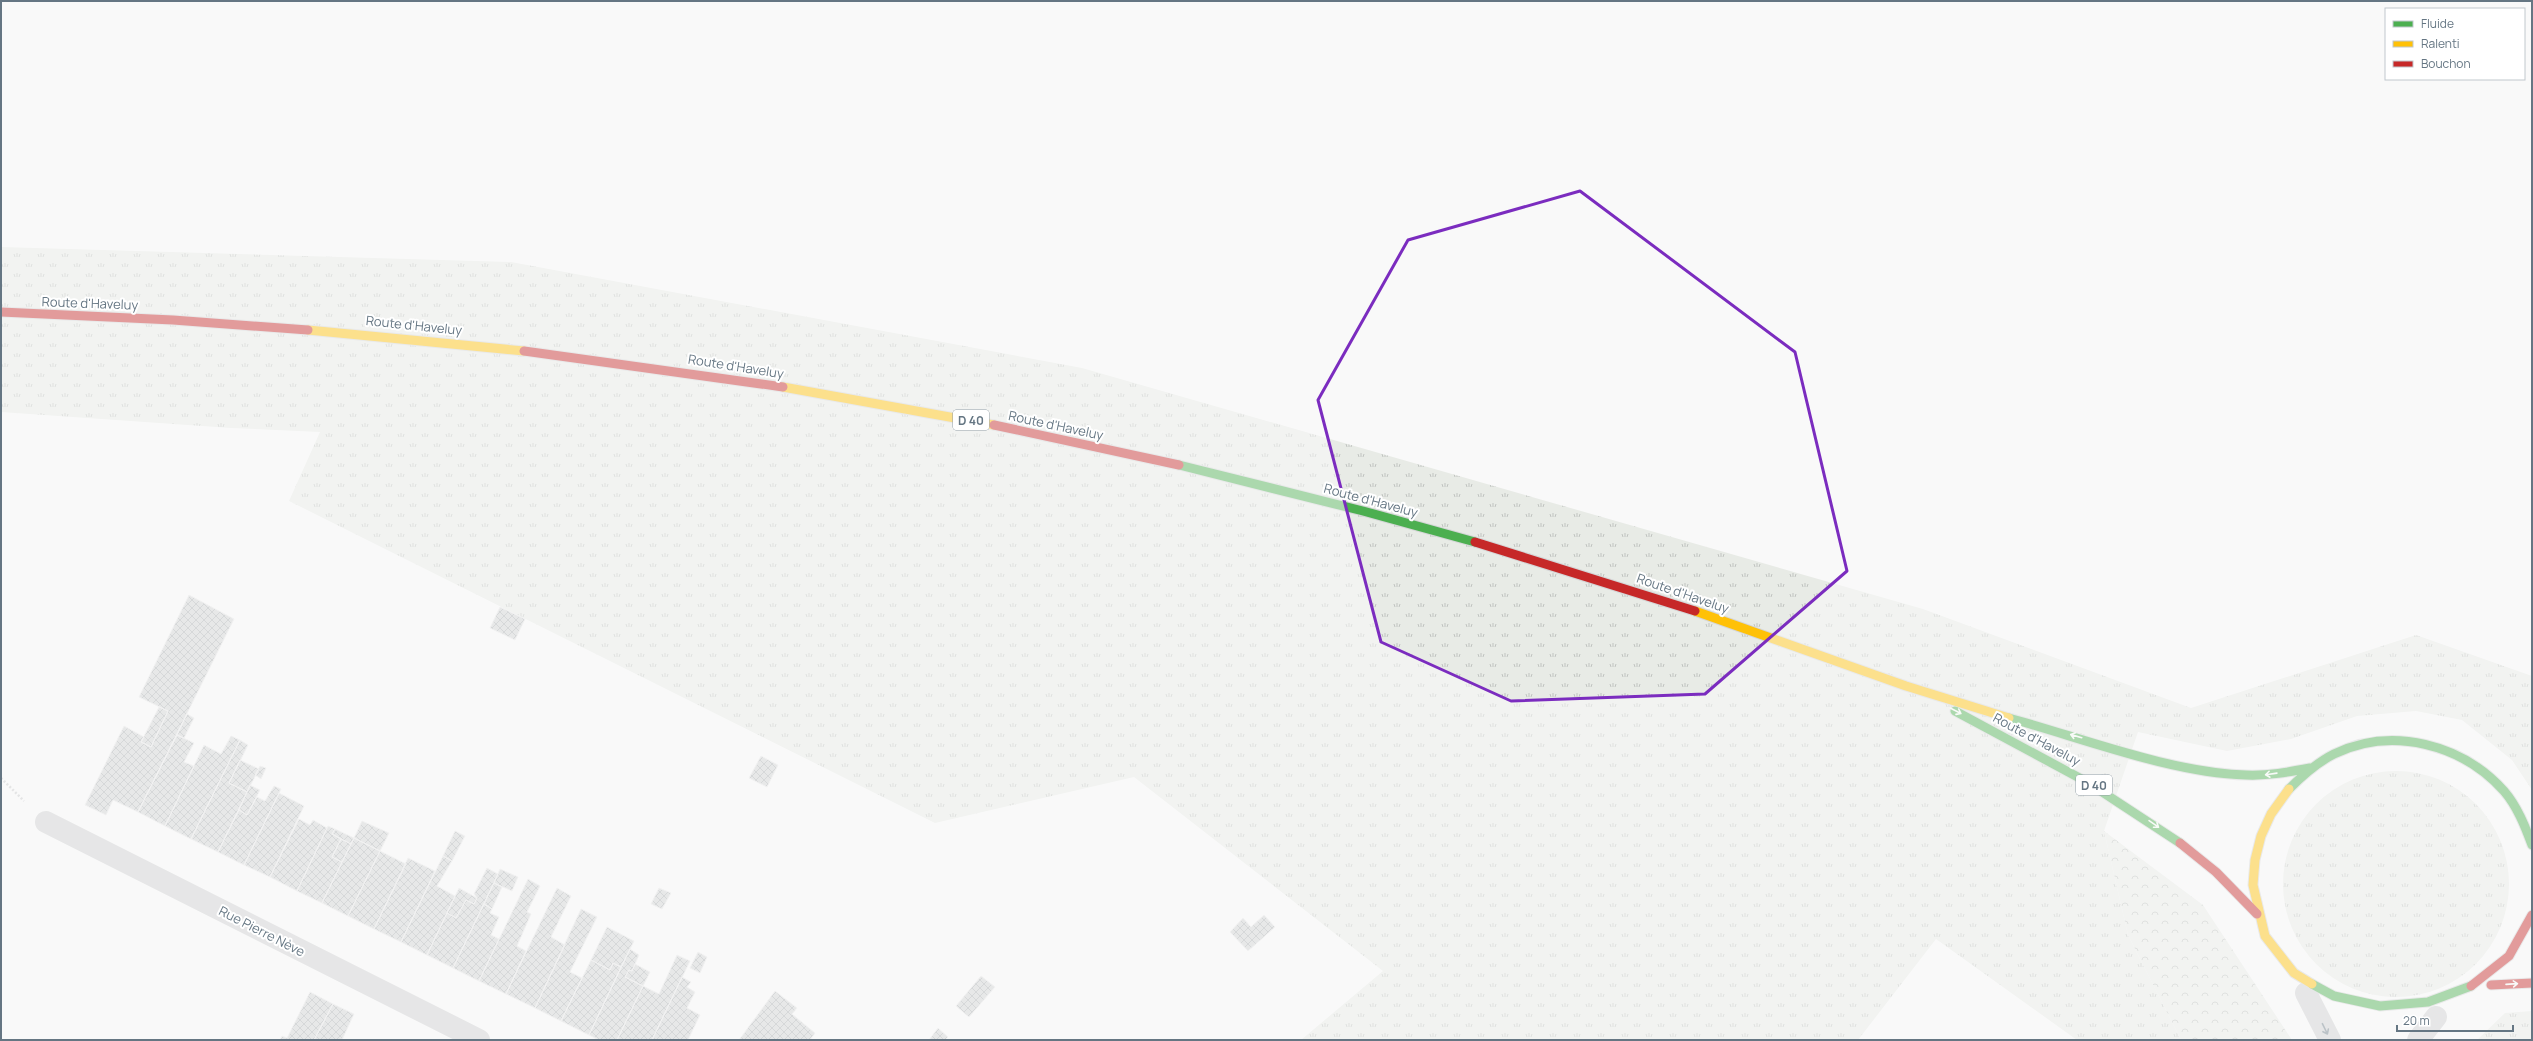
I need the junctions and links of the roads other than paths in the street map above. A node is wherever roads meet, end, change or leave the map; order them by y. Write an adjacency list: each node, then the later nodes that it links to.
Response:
1 (1, 312): 2 (main road, Route d'Haveluy / D 40)
2 (1909, 687): 3 (main road, Route d'Haveluy / D 40, one-way to 2); 6 (main road, Route d'Haveluy / D 40, one-way to 6)
3 (2310, 768): 5 (main road); 6 (main road)
4 (46, 822): 13 (street, Rue Pierre Nève)
5 (2532, 845)
6 (2257, 914): 11 (main road)
7 (2532, 915): 9 (main road)
8 (2532, 983): 9 (main road, one-way to 8)
9 (2491, 985): 10 (main road)
10 (2483, 992)
11 (2306, 993): 12 (main road); 14 (street, one-way to 14)
12 (2325, 1005)
13 (479, 1040)
14 (2330, 1040)

